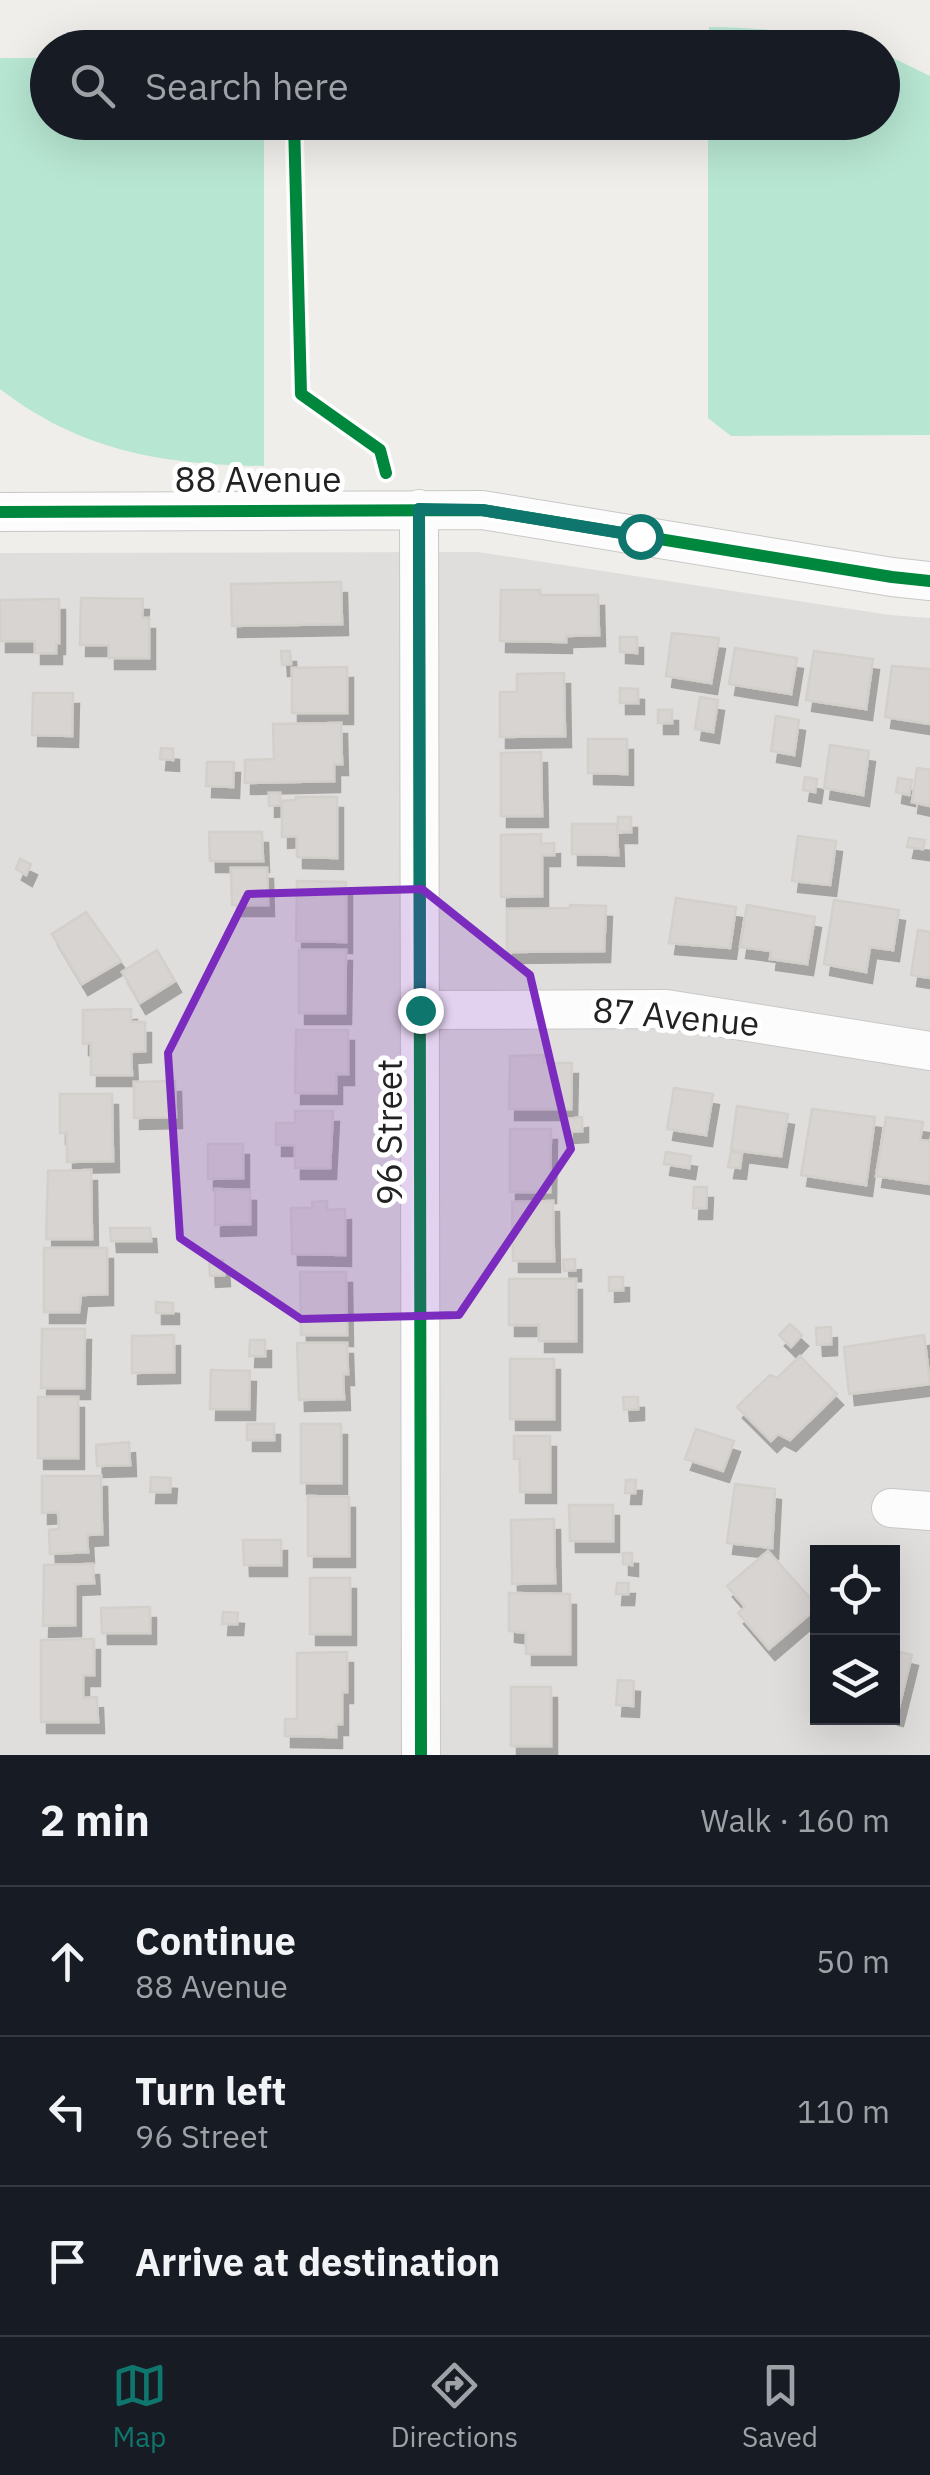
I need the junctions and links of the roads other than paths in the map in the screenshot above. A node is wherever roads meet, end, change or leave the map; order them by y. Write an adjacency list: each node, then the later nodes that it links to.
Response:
1 (419, 509): 2 (street, 88 Avenue); 3 (street, 88 Avenue); 4 (street, 96 Street)
2 (0, 512)
3 (930, 581)
4 (420, 1010): 5 (street, 87 Avenue); 8 (street, 96 Street)
5 (930, 1051)
6 (891, 1508): 7 (street)
7 (930, 1511)
8 (421, 1755)

